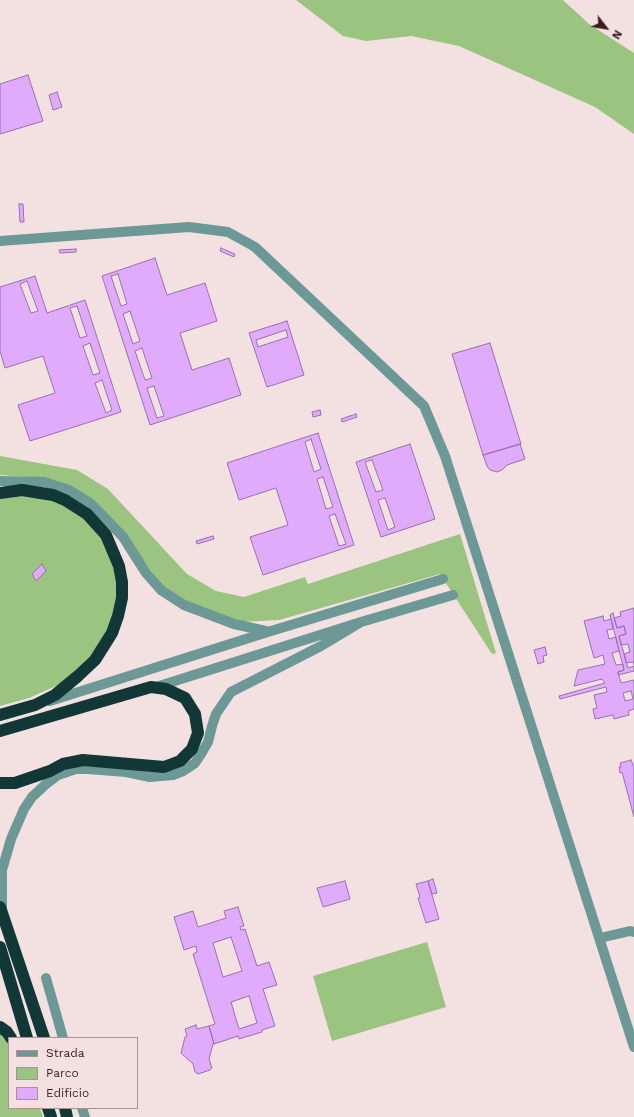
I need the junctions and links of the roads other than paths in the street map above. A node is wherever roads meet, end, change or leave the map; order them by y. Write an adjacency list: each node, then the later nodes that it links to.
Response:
1 (0, 241): 15 (street)
2 (0, 482): 7 (street)
3 (0, 493): 9 (highway)
4 (443, 579): 7 (street)
5 (453, 595): 6 (street)
6 (361, 622): 8 (street); 13 (street)
7 (271, 631): 9 (street)
8 (154, 688): 11 (highway); 12 (highway)
9 (35, 705): 10 (highway)
10 (0, 715)
11 (0, 731)
12 (0, 783)
13 (1, 910): 21 (highway)
14 (634, 932): 15 (street)
15 (600, 938): 23 (street)
16 (0, 947): 20 (highway)
17 (46, 978): 22 (street)
18 (0, 1028): 19 (highway)
19 (10, 1037)
20 (27, 1037)
21 (44, 1037)
22 (63, 1037)
23 (634, 1047)

